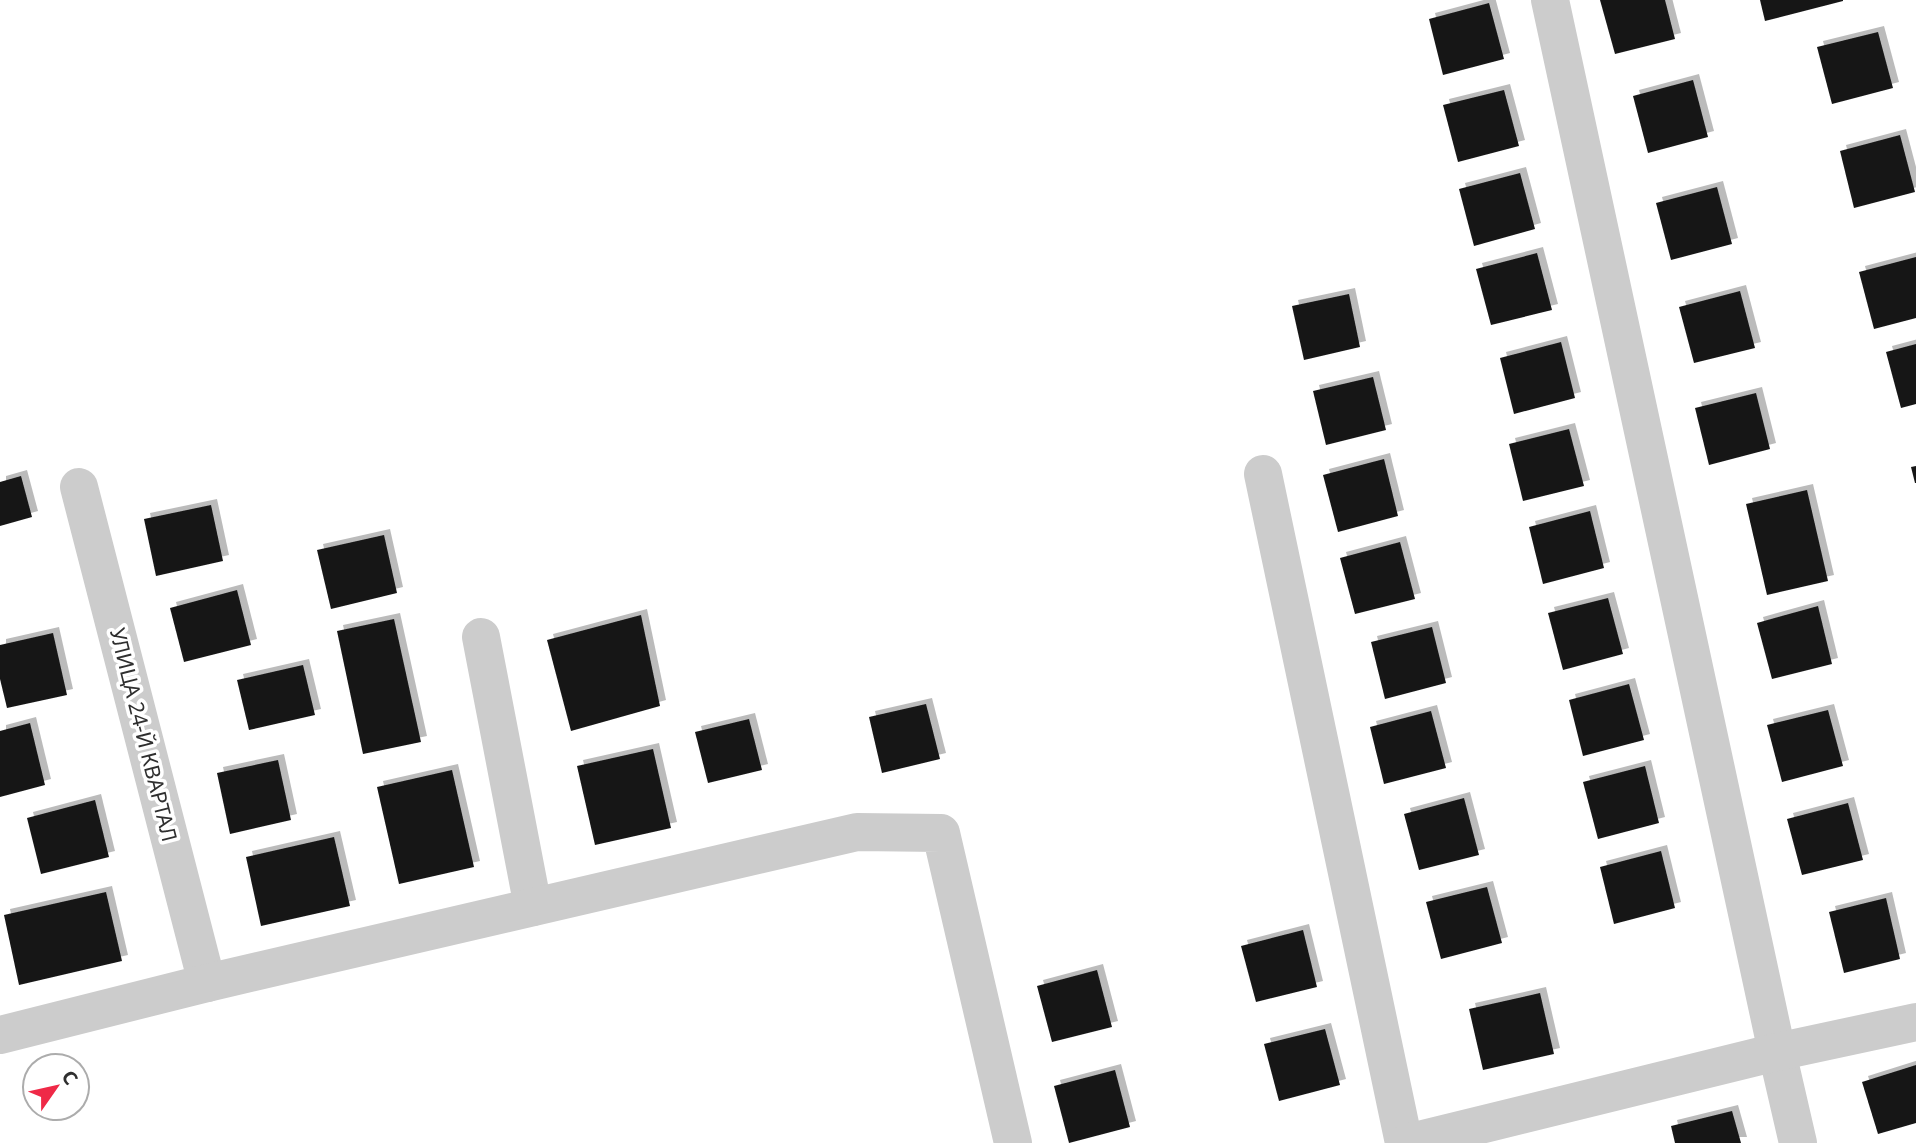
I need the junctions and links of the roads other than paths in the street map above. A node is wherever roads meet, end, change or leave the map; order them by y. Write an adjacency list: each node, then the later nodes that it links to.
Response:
1 (1550, 0): 9 (street)
2 (1263, 474): 11 (street)
3 (79, 487): 6 (street, УЛИЦА 24-Й КВАРТАЛ)
4 (481, 638): 5 (street)
5 (533, 907): 6 (street); 10 (street)
6 (207, 983): 8 (street)
7 (1916, 1022): 9 (street)
8 (0, 1035)
9 (1777, 1052): 11 (street); 12 (street)
10 (1013, 1143)
11 (1405, 1143)
12 (1798, 1143)

